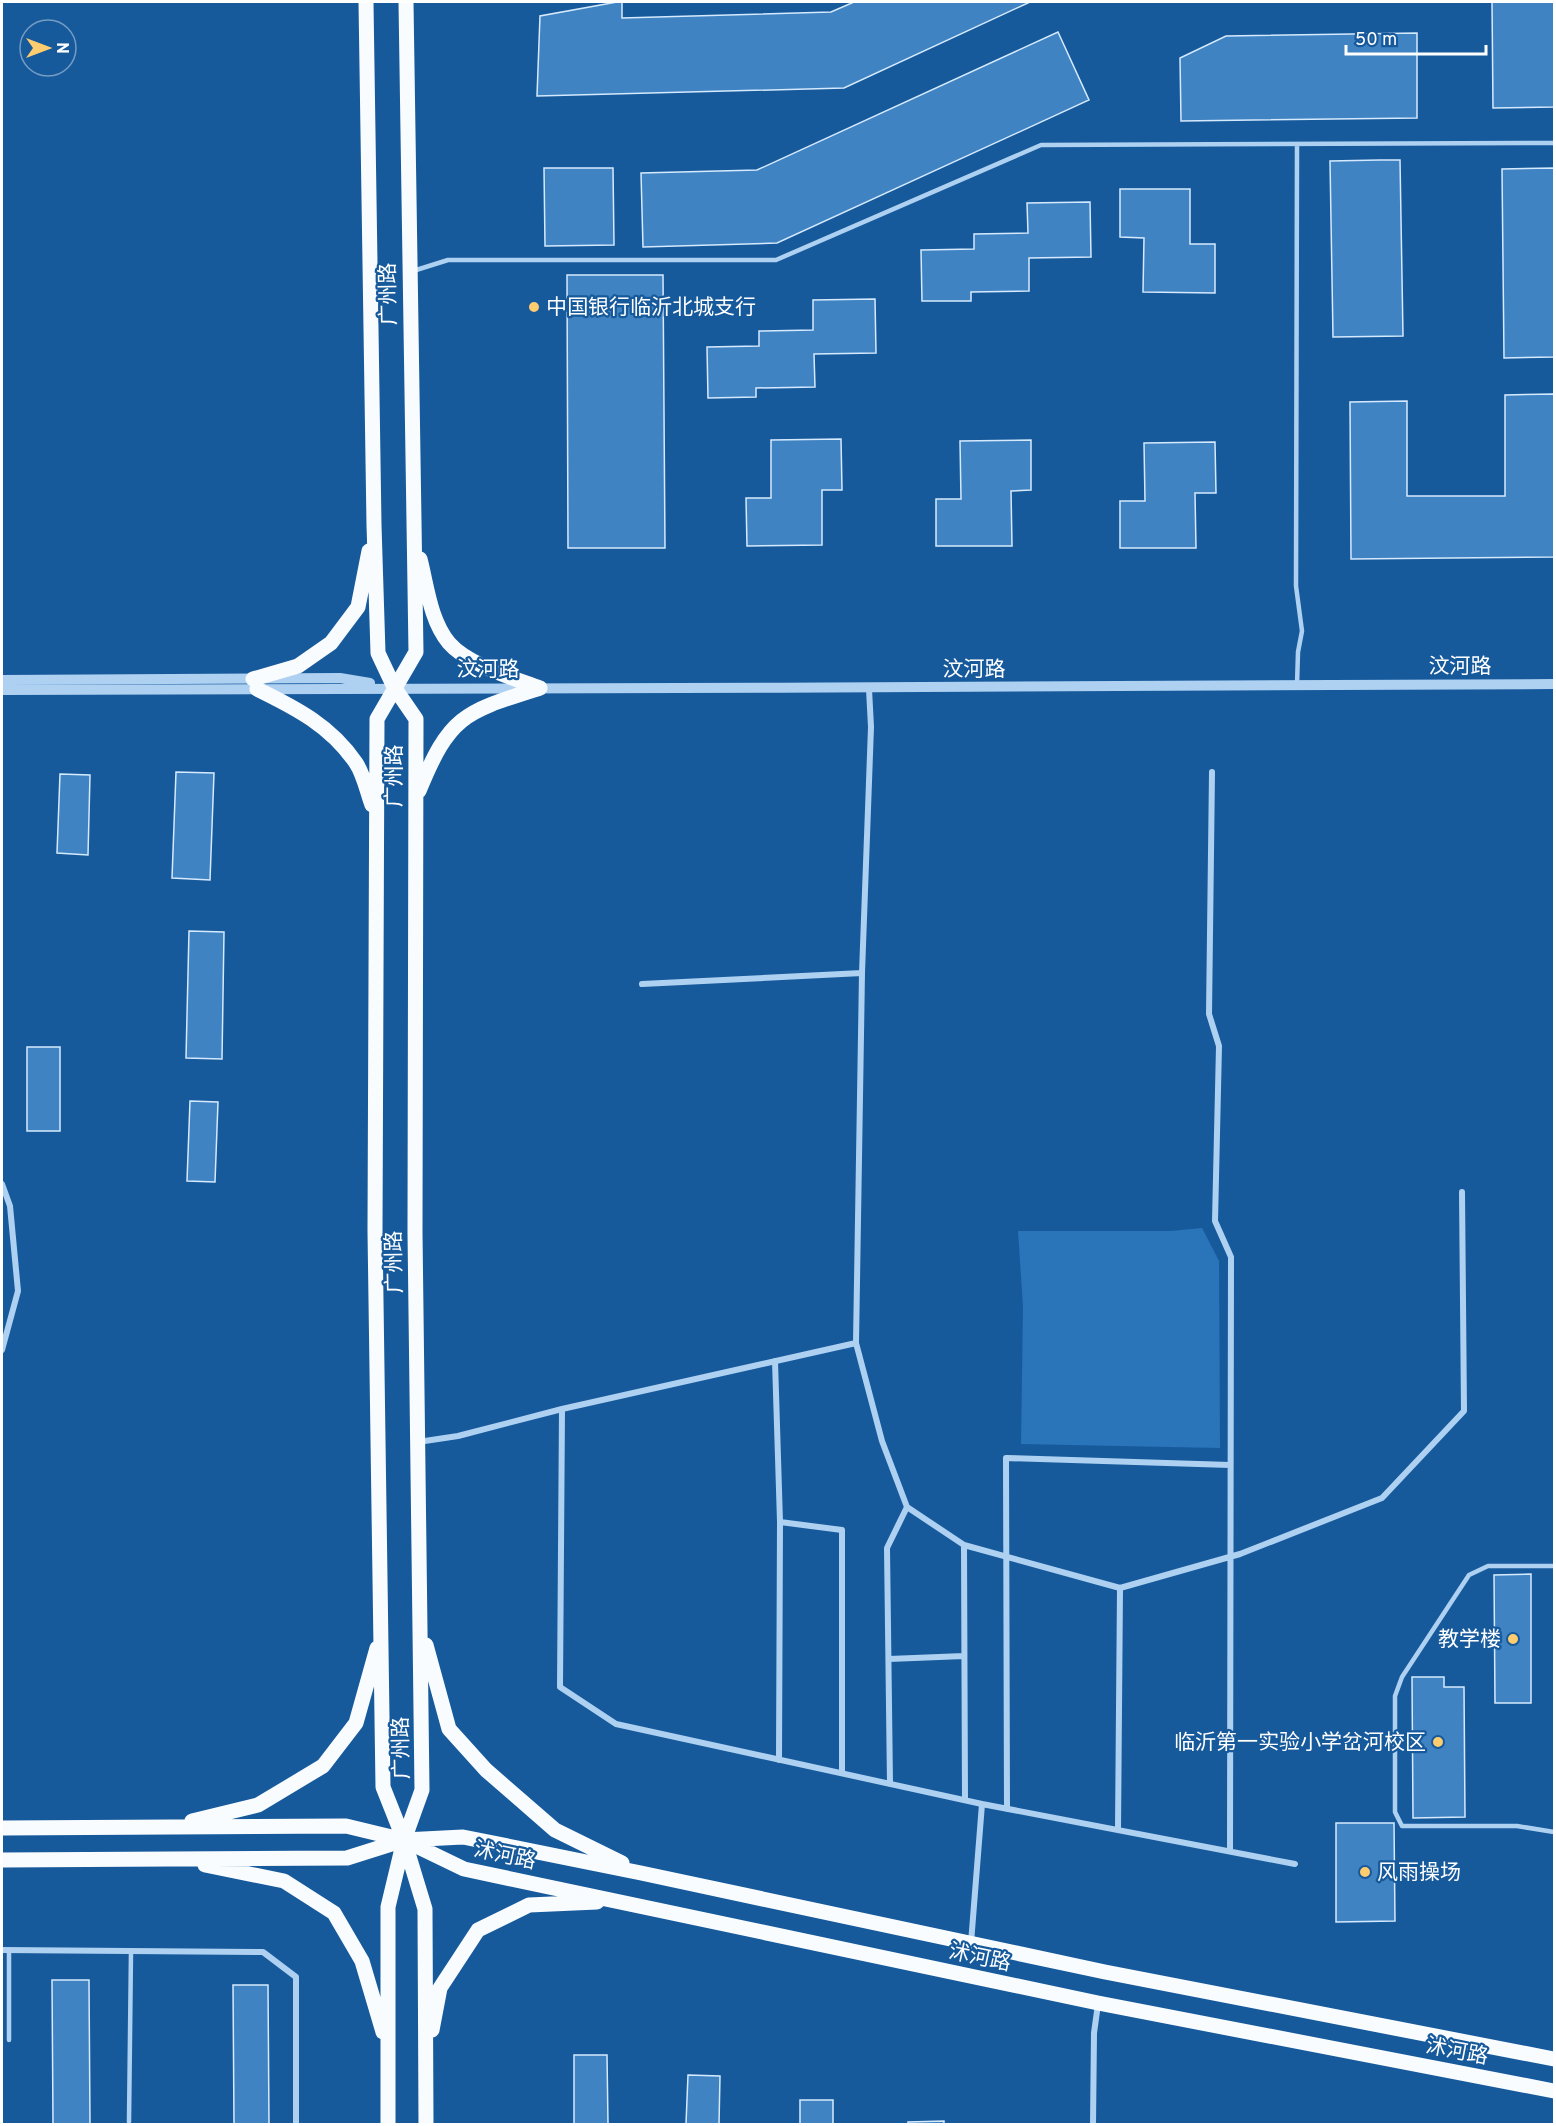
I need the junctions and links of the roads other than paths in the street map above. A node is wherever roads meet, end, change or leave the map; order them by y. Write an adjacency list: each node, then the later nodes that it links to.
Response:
1 (366, 2): 6 (main road, 广州路)
2 (406, 2): 5 (main road, 广州路)
3 (1554, 142): 4 (lane)
4 (1297, 145): 5 (lane); 11 (lane)
5 (408, 272): 7 (main road, 广州路)
6 (374, 525): 9 (main road); 12 (main road, 广州路)
7 (413, 531): 12 (main road, 广州路); 13 (main road)
8 (2, 680): 9 (street, 汶河路)
9 (255, 684): 12 (street, 汶河路); 15 (street, 汶河路); 18 (main road)
10 (1554, 684): 11 (street, 汶河路)
11 (1297, 686): 14 (street, 汶河路)
12 (394, 687): 13 (street, 汶河路); 17 (main road, 广州路); 18 (main road, 广州路)
13 (540, 688): 14 (street, 汶河路); 17 (main road)
14 (869, 689): 19 (street)
15 (2, 690)
16 (1212, 772): 28 (street)
17 (416, 799): 27 (main road, 广州路)
18 (376, 816): 37 (main road, 广州路)
19 (861, 973): 20 (street); 23 (street)
20 (642, 984)
21 (2, 1184): 24 (street)
22 (1462, 1192): 32 (street)
23 (856, 1343): 25 (street); 29 (street)
24 (2, 1350)
25 (775, 1361): 26 (street); 30 (street)
26 (562, 1409): 27 (street); 40 (street)
27 (418, 1442): 36 (main road, 广州路)
28 (1230, 1465): 32 (street); 33 (street)
29 (908, 1508): 31 (street); 39 (street)
30 (780, 1522): 40 (street); 41 (street)
31 (964, 1545): 33 (street); 38 (street)
32 (1230, 1556): 35 (street); 51 (street)
33 (1006, 1557): 35 (street); 45 (street)
34 (1554, 1566): 49 (lane)
35 (1120, 1588): 48 (street)
36 (420, 1624): 50 (main road, 广州路); 55 (main road)
37 (382, 1631): 46 (main road); 50 (main road, 广州路)
38 (964, 1656): 39 (street); 43 (street)
39 (889, 1659): 42 (street)
40 (779, 1760): 41 (street)
41 (842, 1773): 42 (street)
42 (891, 1784): 43 (street)
43 (964, 1800): 44 (street)
44 (982, 1804): 45 (street); 57 (street)
45 (1007, 1809): 48 (street)
46 (167, 1827): 47 (main road, 沭河路); 50 (main road, 沭河路)
47 (2, 1828)
48 (1118, 1830): 51 (street)
49 (1554, 1832)
50 (404, 1840): 52 (main road, 沭河路); 55 (main road, 沭河路); 56 (main road, 沭河路); 63 (main road, 广州路); 65 (main road, 广州路)
51 (1230, 1851): 54 (street)
52 (175, 1859): 53 (main road, 沭河路); 63 (main road)
53 (2, 1860)
54 (1294, 1864)
55 (641, 1873): 57 (main road, 沭河路)
56 (622, 1901): 61 (main road, 沭河路); 65 (main road)
57 (971, 1944): 64 (main road, 沭河路)
58 (2, 1950): 59 (street)
59 (9, 1950): 60 (street); 62 (lane)
60 (131, 1951): 67 (lane); 68 (street)
61 (1098, 2003): 66 (main road, 沭河路); 71 (street)
62 (9, 2040)
63 (388, 2049): 69 (main road, 广州路)
64 (1554, 2059)
65 (426, 2063): 70 (main road, 广州路)
66 (1554, 2091)
67 (129, 2122)
68 (296, 2124)
69 (388, 2124)
70 (426, 2124)
71 (1094, 2124)

